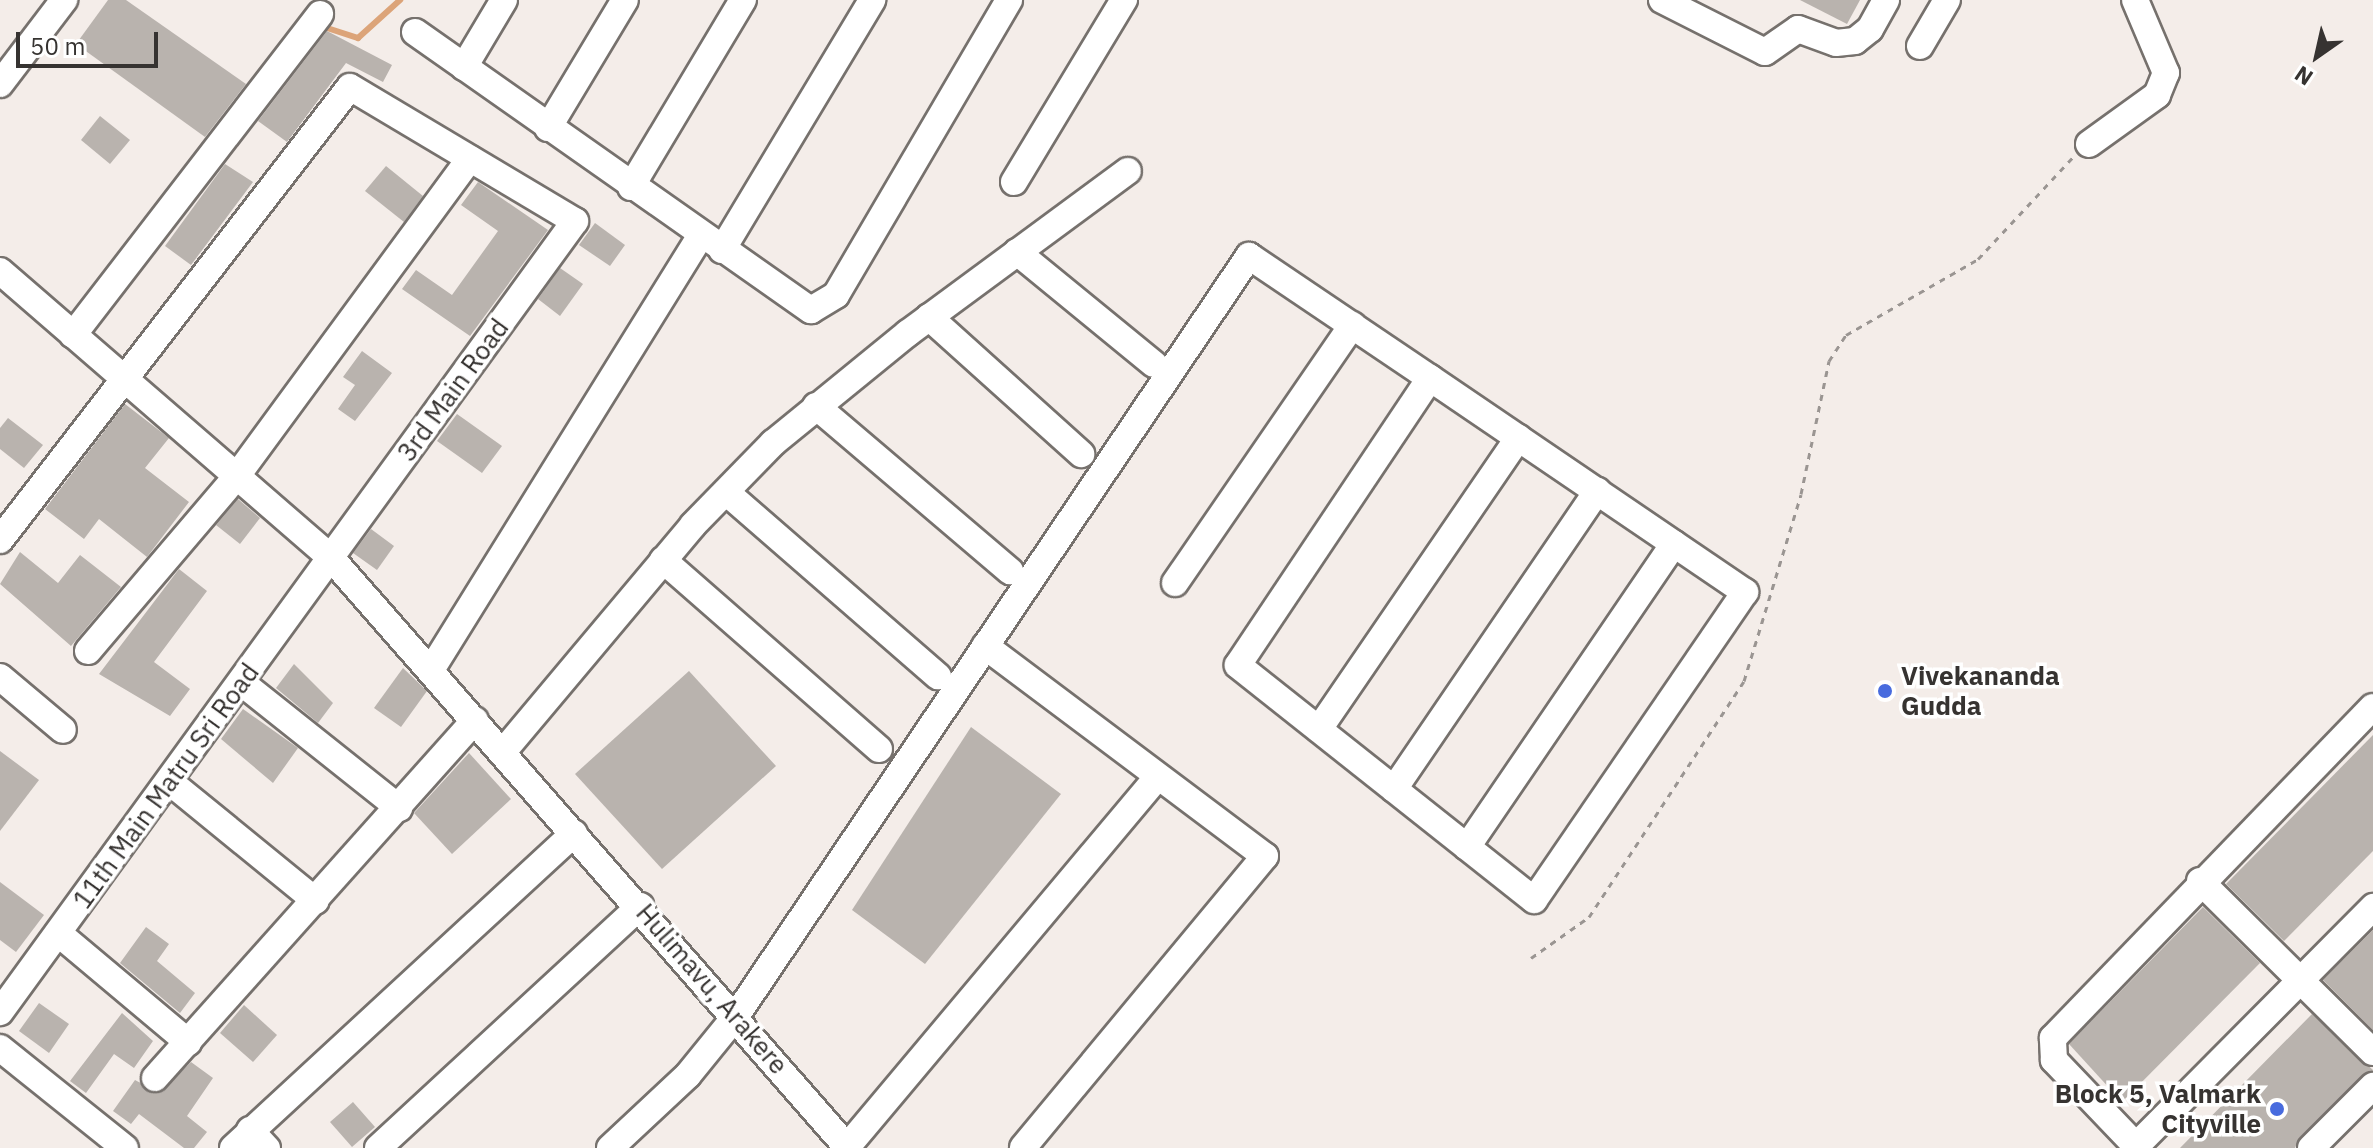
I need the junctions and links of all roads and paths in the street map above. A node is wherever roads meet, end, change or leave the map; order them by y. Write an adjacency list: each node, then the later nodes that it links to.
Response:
1 (64, 0): 16 (street)
2 (504, 0): 15 (street)
3 (625, 0): 17 (street)
4 (743, 0): 22 (street)
5 (872, 0): 23 (street)
6 (1124, 0): 21 (street)
7 (1662, 0): 8 (street)
8 (1886, 0)
9 (1947, 0): 14 (street)
10 (2135, 0): 18 (street)
11 (1003, 2): 23 (street)
12 (320, 14): 29 (street)
13 (415, 32): 15 (street)
14 (1920, 46)
15 (464, 67): 17 (street)
16 (0, 84)
17 (548, 128): 22 (street)
18 (2089, 144): 27 (path)
19 (470, 159): 32 (street); 36 (street); 41 (street, 3rd Main Road)
20 (1128, 171): 24 (street)
21 (1014, 182)
22 (631, 187): 23 (street)
23 (712, 243): 47 (street)
24 (1017, 252): 26 (street); 30 (street)
25 (0, 271): 29 (street, Hulimavu, Arakere)
26 (929, 317): 33 (street); 35 (street)
27 (1879, 320)
28 (1352, 325): 31 (street); 44 (street); 45 (street)
29 (73, 335): 32 (street, Hulimavu, Arakere)
30 (1154, 364)
31 (1430, 378): 34 (street); 53 (street)
32 (124, 380): 36 (street, Hulimavu, Arakere); 39 (street)
33 (816, 406): 38 (street); 43 (street)
34 (1518, 438): 37 (street); 53 (street)
35 (1081, 454)
36 (236, 477): 41 (street, Hulimavu, Arakere); 46 (street)
37 (1597, 491): 40 (street); 59 (street)
38 (726, 492): 42 (street); 48 (street)
39 (0, 540)
40 (1674, 544): 62 (street); 62 (street)
41 (332, 559): 47 (street, Hulimavu, Arakere); 50 (street, 11th Main Matru Sri Road)
42 (663, 560): 55 (street); 56 (street)
43 (1010, 571)
44 (1175, 583)
45 (985, 646): 57 (street); 70 (street)
46 (88, 651)
47 (431, 670): 52 (street, Hulimavu, Arakere)
48 (938, 676)
49 (0, 677): 54 (street)
50 (242, 683): 58 (street, 11th Main Matru Sri Road); 60 (street)
51 (2373, 707): 63 (street)
52 (475, 720): 56 (street, Hulimavu, Arakere); 60 (street)
53 (1319, 729): 59 (street)
54 (63, 730)
55 (879, 749)
56 (502, 753): 61 (street, Hulimavu, Arakere)
57 (1158, 777): 81 (street); 82 (street)
58 (170, 782): 64 (street); 67 (street, 11th Main Matru Sri Road)
59 (1394, 789): 62 (street)
60 (399, 808): 64 (street)
61 (574, 833): 65 (street, Hulimavu, Arakere); 76 (street)
62 (1467, 847)
63 (2200, 881): 68 (street); 77 (street)
64 (316, 901): 71 (street)
65 (640, 906): 70 (street, Hulimavu, Arakere); 79 (street)
66 (2373, 907): 68 (street)
67 (58, 933): 69 (street, 11th Main Matru Sri Road); 71 (street)
68 (2300, 980): 73 (street); 77 (street)
69 (0, 1012)
70 (736, 1016): 80 (street); 81 (street, Hulimavu, Arakere)
71 (188, 1042): 74 (street)
72 (0, 1048): 78 (street)
73 (2373, 1052)
74 (155, 1078)
75 (2373, 1086): 83 (street)
76 (250, 1142)
77 (2137, 1147)
78 (125, 1148)
79 (378, 1148)
80 (610, 1148)
81 (848, 1148)
82 (1023, 1148)
83 (2311, 1148)

